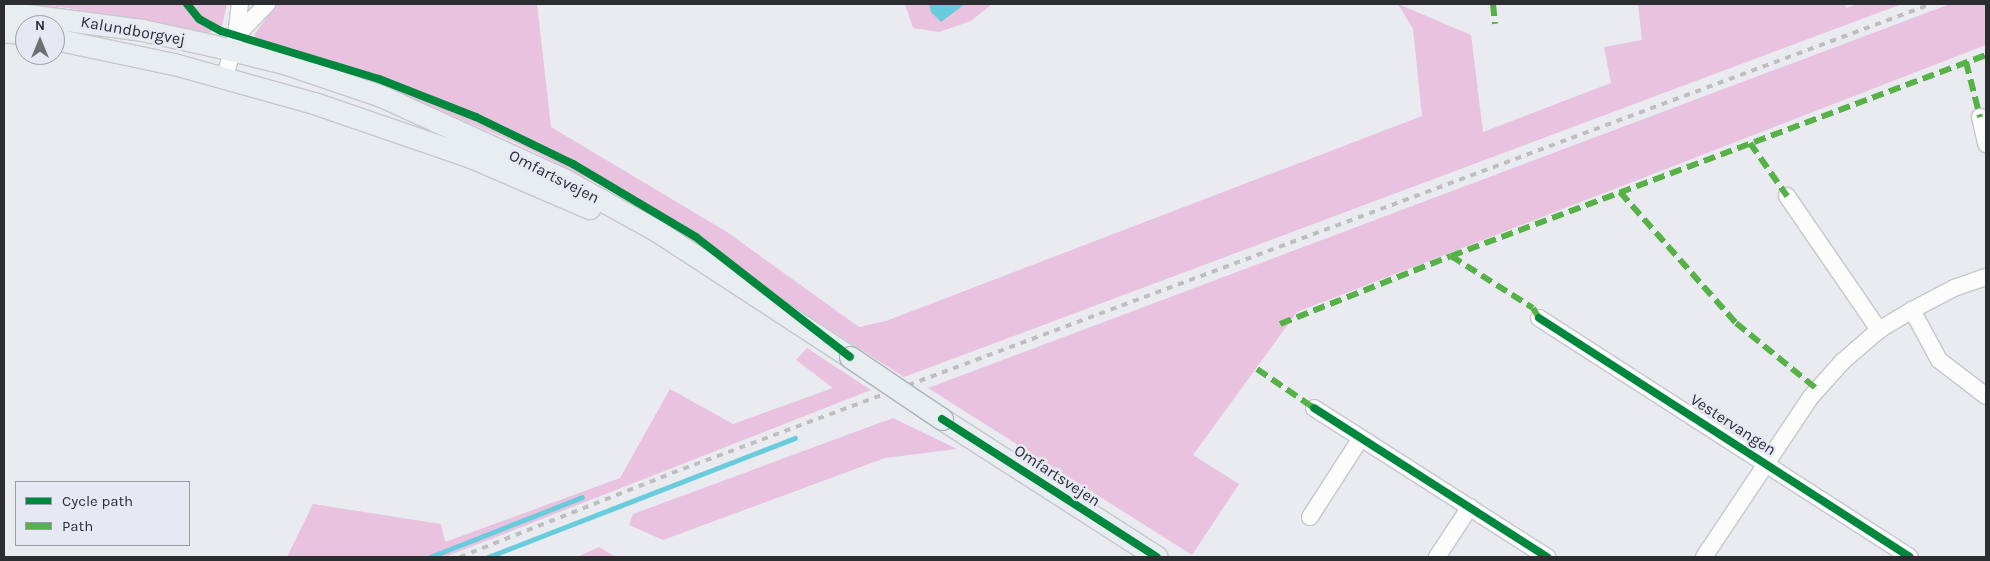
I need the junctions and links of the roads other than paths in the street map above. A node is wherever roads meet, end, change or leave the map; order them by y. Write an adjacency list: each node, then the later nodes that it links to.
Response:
1 (240, 4): 5 (street)
2 (267, 4): 5 (street)
3 (4, 12): 5 (main road, Kalundborgvej)
4 (65, 41): 6 (main road, Kalundborgvej)
5 (234, 43): 6 (street); 14 (main road, Omfartsvejen)
6 (225, 77): 14 (main road, Omfartsvejen)
7 (1980, 117): 8 (street)
8 (1986, 144)
9 (1787, 196): 13 (street)
10 (1986, 277): 11 (street, Vestervangen)
11 (1912, 310): 13 (street, Vestervangen); 15 (street)
12 (1539, 318): 18 (street, Vestervangen)
13 (1879, 330): 18 (street, Vestervangen)
14 (850, 357): 21 (main road, Omfartsvejen, bridge)
15 (1986, 396)
16 (1314, 408): 17 (street)
17 (1361, 438): 19 (street); 20 (street)
18 (1766, 463): 24 (street, Vestervangen); 25 (street, Vestervangen)
19 (1470, 508): 22 (street); 23 (street)
20 (1310, 517)
21 (1157, 557)
22 (1437, 557)
23 (1546, 557)
24 (1704, 557)
25 (1910, 557)

